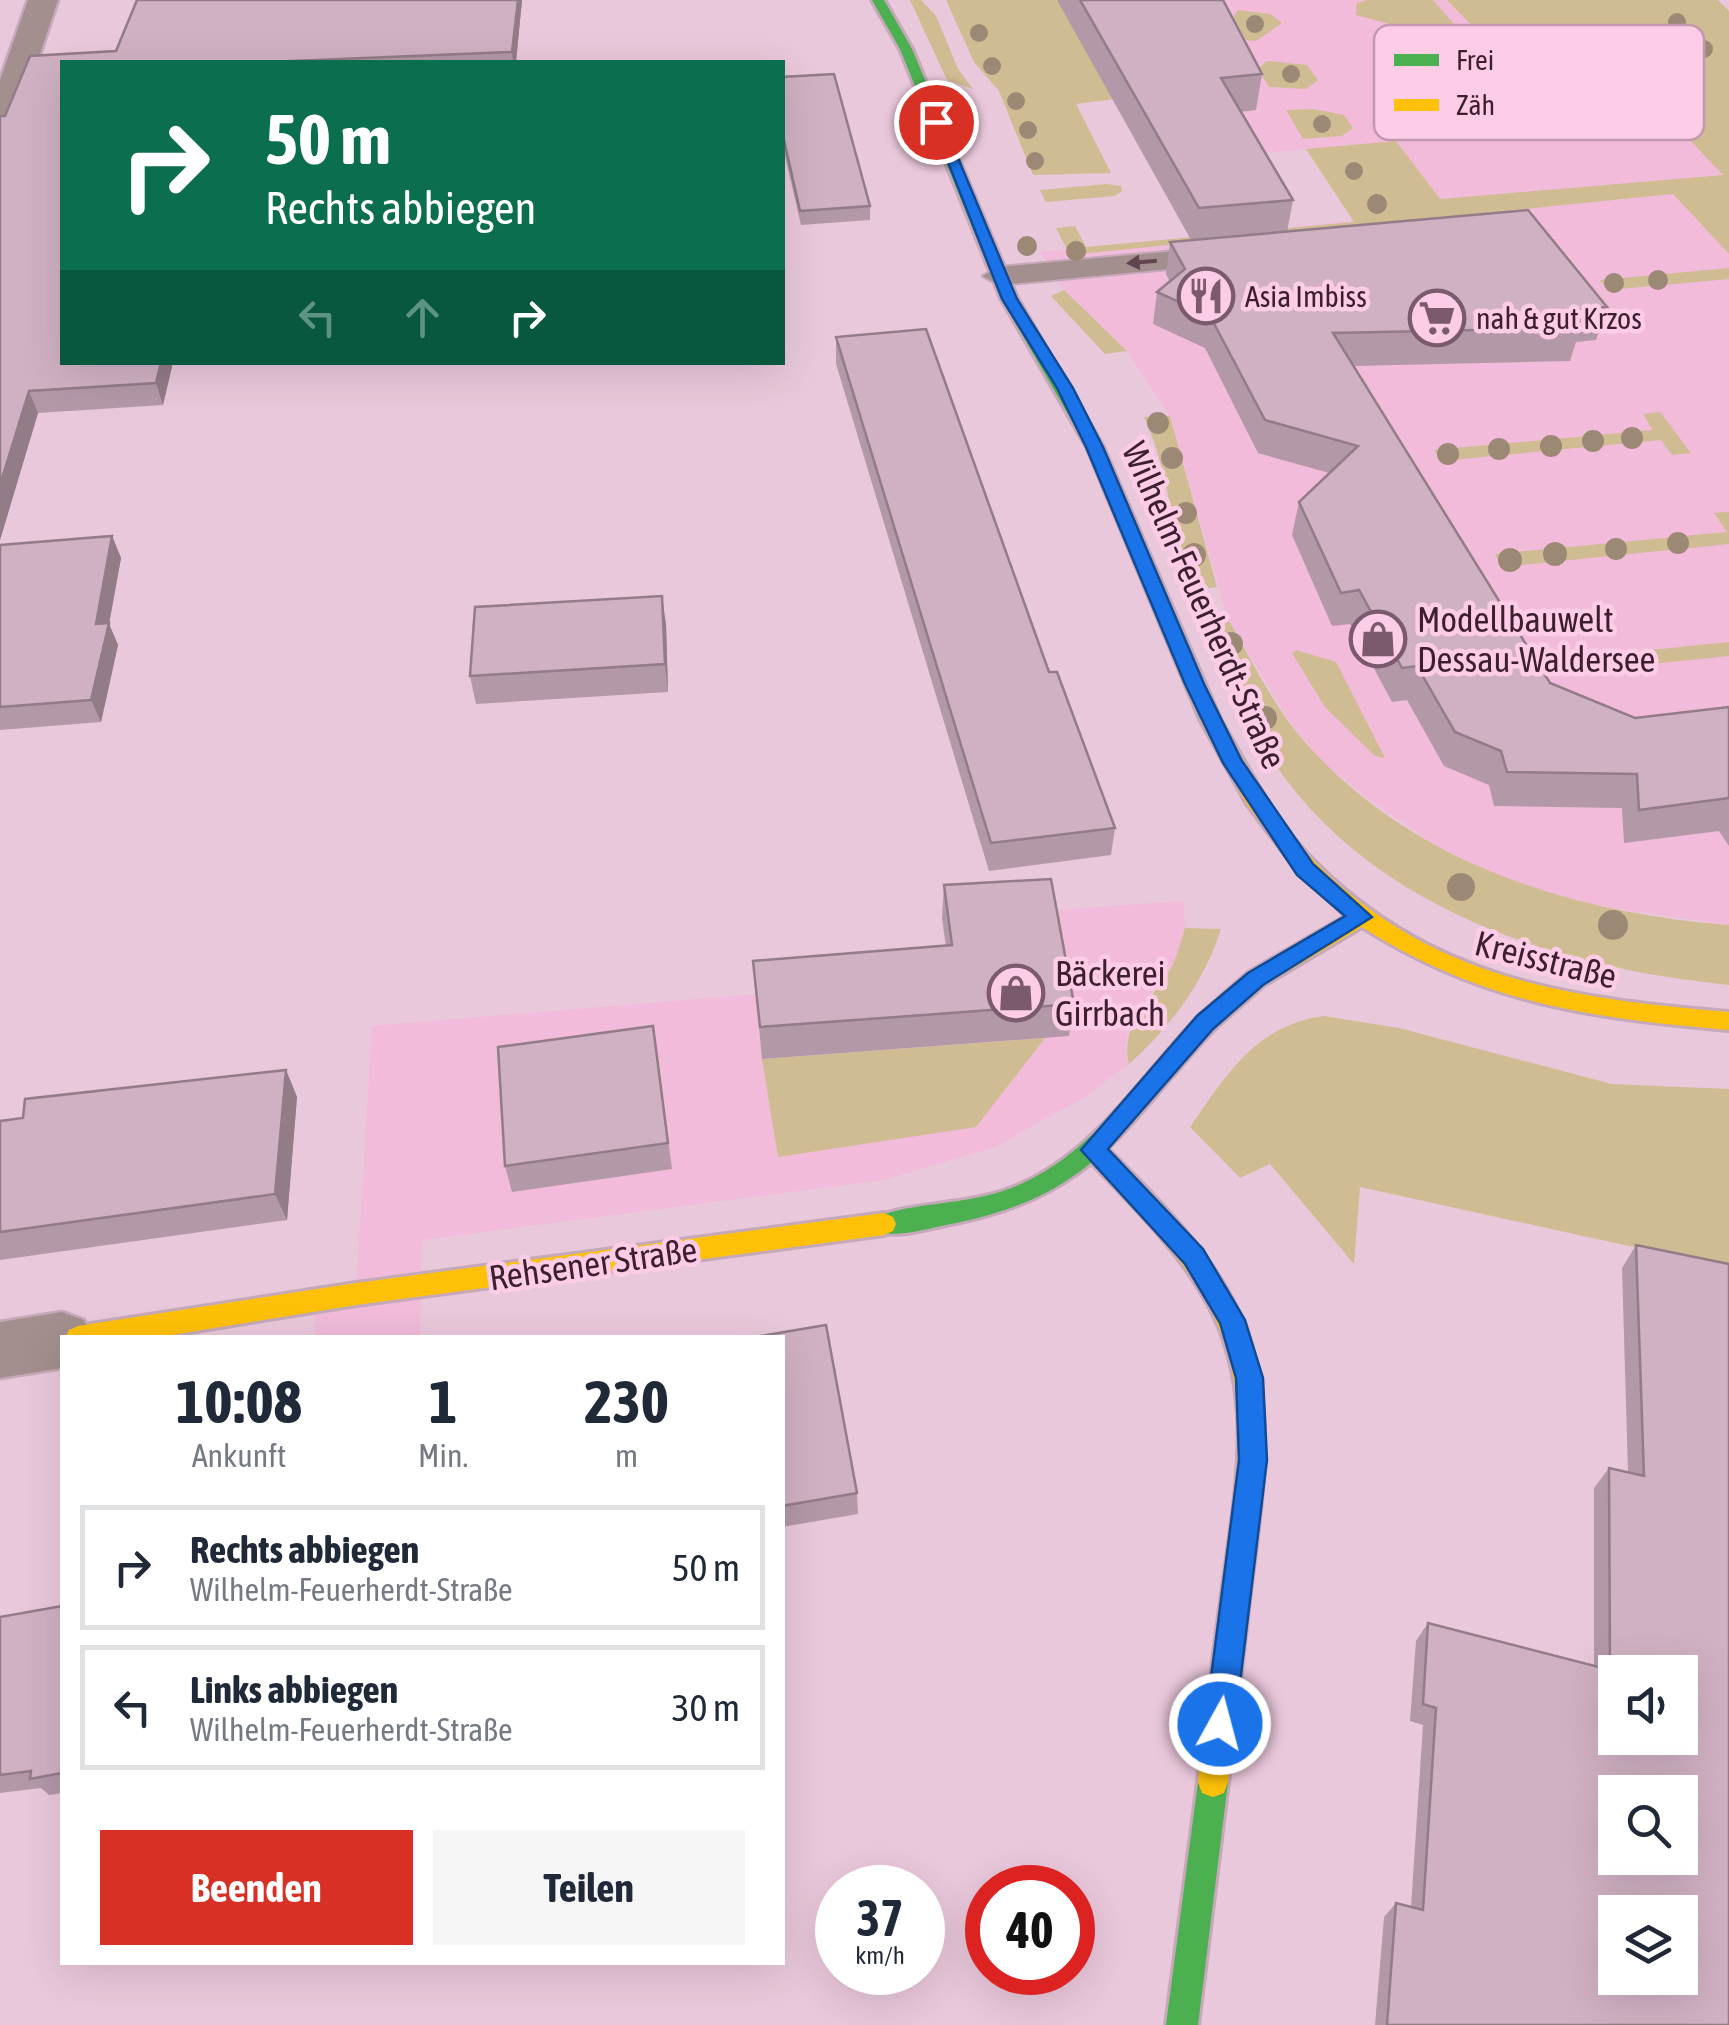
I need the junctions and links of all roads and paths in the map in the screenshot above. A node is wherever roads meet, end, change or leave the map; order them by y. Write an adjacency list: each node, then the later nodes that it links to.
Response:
1 (42, 0): 3 (street)
2 (878, 0): 5 (main road, Wilhelm-Feuerherdt-Straße)
3 (0, 126)
4 (1267, 252): 5 (lane, one-way to 5)
5 (999, 276): 6 (main road, Wilhelm-Feuerherdt-Straße)
6 (1361, 917): 7 (main road, Kreisstraße); 8 (main road)
7 (1729, 1022)
8 (1094, 1150): 9 (main road, Rehsener Straße); 12 (main road)
9 (97, 1335)
10 (60, 1340): 11 (street)
11 (0, 1350)
12 (1182, 2025)

